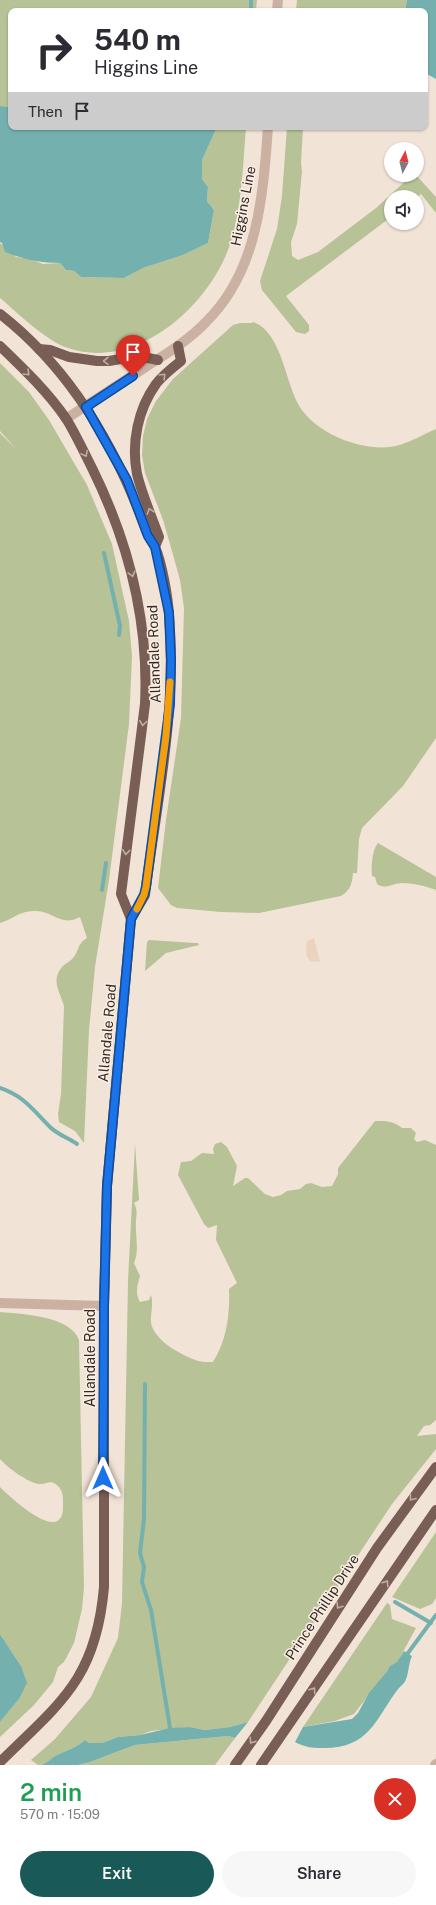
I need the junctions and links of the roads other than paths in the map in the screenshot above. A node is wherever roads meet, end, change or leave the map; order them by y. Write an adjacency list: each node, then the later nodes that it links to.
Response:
1 (268, 130): 4 (street, Higgins Line)
2 (0, 314): 5 (main road, Allandale Road)
3 (0, 346): 8 (main road, Allandale Road, one-way to 8)
4 (178, 346): 6 (street, Higgins Line); 9 (main road, one-way to 4)
5 (39, 349): 6 (main road, one-way to 5); 7 (main road, Allandale Road)
6 (158, 360): 7 (street, Higgins Line)
7 (86, 407): 8 (street, Higgins Line); 9 (main road, Allandale Road)
8 (66, 419): 10 (main road, Allandale Road, one-way to 10)
9 (155, 547): 10 (main road, Allandale Road)
10 (131, 919): 12 (main road, Allandale Road)
11 (0, 1303): 12 (street)
12 (104, 1306): 15 (main road, Allandale Road)
13 (436, 1467): 17 (main road, Prince Phillip Drive, one-way to 17)
14 (436, 1510): 16 (main road, one-way to 14)
15 (3, 1759)
16 (263, 1762)
17 (236, 1763)

